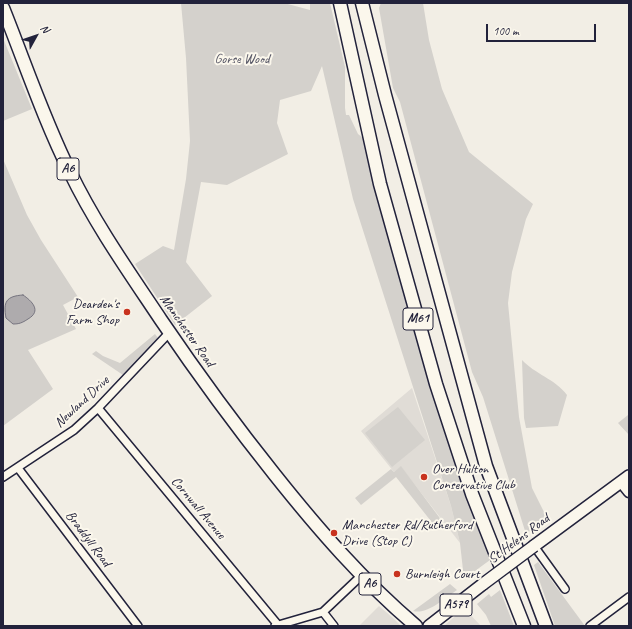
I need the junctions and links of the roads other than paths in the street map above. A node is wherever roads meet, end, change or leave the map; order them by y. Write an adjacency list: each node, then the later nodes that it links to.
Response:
1 (340, 3): 20 (highway, M61)
2 (362, 3): 21 (highway, M61)
3 (3, 8): 4 (highway, Manchester Road / A6)
4 (169, 333): 5 (street, Newland Drive); 11 (highway, Manchester Road / A6)
5 (98, 408): 6 (street, Newland Drive); 16 (street, Cornwall Avenue)
6 (18, 468): 7 (street, Newland Drive); 15 (street, Braddyll Road)
7 (3, 477)
8 (625, 479): 9 (main road); 10 (main road, St Helens Road / A579)
9 (629, 492)
10 (538, 547): 12 (street); 19 (main road, St Helens Road / A579, bridge)
11 (362, 575): 14 (street); 18 (highway, Manchester Road / A6)
12 (565, 589)
13 (629, 597): 22 (street)
14 (323, 612): 16 (street); 17 (street)
15 (138, 626)
16 (277, 626)
17 (334, 626)
18 (416, 626)
19 (429, 626)
20 (524, 626)
21 (546, 626)
22 (590, 626)

